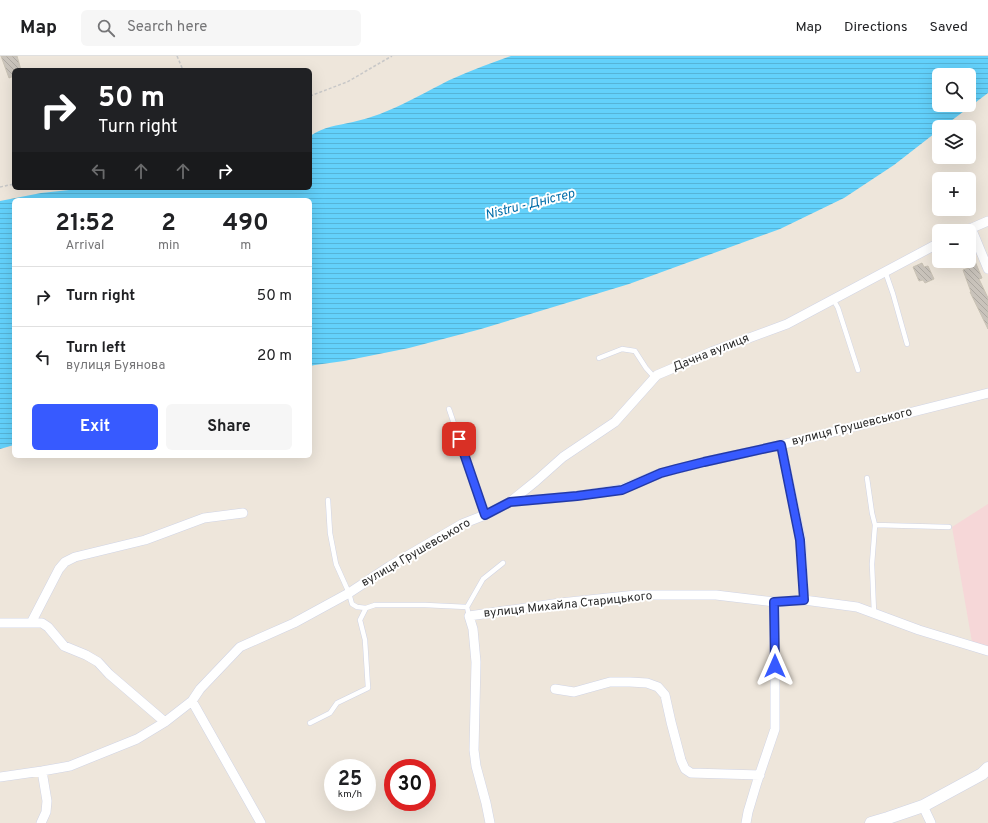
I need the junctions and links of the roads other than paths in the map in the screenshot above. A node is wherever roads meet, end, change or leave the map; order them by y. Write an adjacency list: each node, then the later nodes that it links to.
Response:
1 (988, 221): 2 (street)
2 (976, 226)
3 (932, 246): 6 (street, Дачна вулиця)
4 (976, 246): 5 (street)
5 (988, 269)
6 (885, 271): 7 (street, Дачна вулиця); 8 (lane)
7 (833, 299): 10 (lane); 11 (street, Дачна вулиця)
8 (907, 344)
9 (599, 358): 11 (lane)
10 (858, 370)
11 (655, 378): 17 (street, Дачна вулиця)
12 (988, 393): 14 (street, вулиця Грушевського)
13 (449, 409): 19 (lane, вулиця Грушевського)
14 (781, 445): 17 (street, вулиця Грушевського); 24 (street)
15 (867, 478): 20 (lane)
16 (328, 500): 23 (lane)
17 (510, 502): 19 (street, вулиця Грушевського)
18 (243, 513): 30 (street)
19 (485, 515): 23 (street, вулиця Грушевського)
20 (875, 525): 21 (lane); 28 (lane)
21 (949, 527)
22 (502, 563): 27 (lane)
23 (348, 593): 26 (lane, вулиця Грушевського); 33 (street, вулиця Грушевського)
24 (804, 600): 25 (street, вулиця Михайла Старицького); 28 (street, вулиця Михайла Старицького)
25 (774, 602): 27 (street, вулиця Михайла Старицького); 38 (street)
26 (366, 608): 27 (lane, вулиця Грушевського); 35 (lane)
27 (468, 612): 43 (street, вулиця Михайла Старицького)
28 (874, 613): 31 (street, вулиця Михайла Старицького)
29 (0, 623): 30 (street)
30 (31, 623): 34 (street)
31 (988, 651)
32 (555, 689): 38 (street)
33 (192, 701): 34 (street, вулиця Грушевського); 42 (street)
34 (165, 722): 37 (street, вулиця Грушевського)
35 (310, 723)
36 (988, 768): 40 (main road)
37 (42, 771): 39 (street, вулиця Грушевського); 41 (street)
38 (760, 775): 44 (street)
39 (0, 777)
40 (923, 806): 45 (main road); 46 (street)
41 (40, 823)
42 (261, 823)
43 (490, 823)
44 (746, 823)
45 (871, 823)
46 (931, 823)

